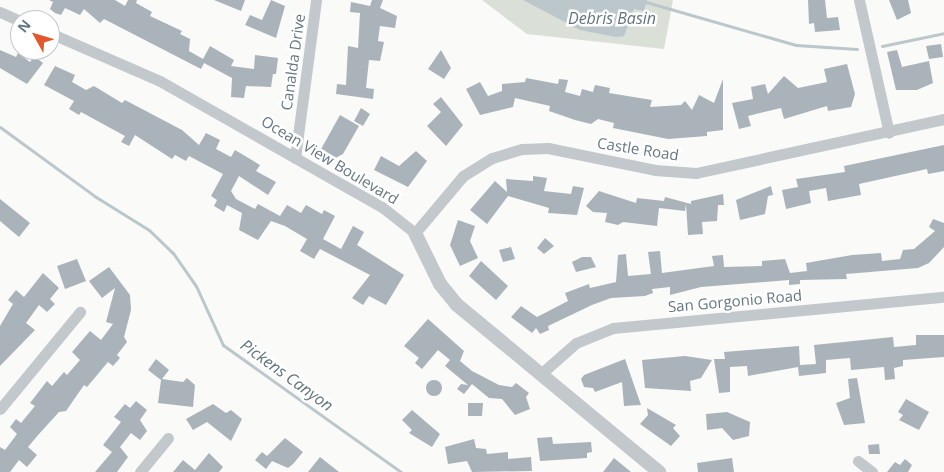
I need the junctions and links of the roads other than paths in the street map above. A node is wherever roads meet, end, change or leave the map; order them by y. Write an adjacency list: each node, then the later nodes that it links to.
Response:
1 (316, 0): 6 (street, Canalda Drive)
2 (859, 0): 5 (street)
3 (60, 38): 6 (street, Ocean View Boulevard)
4 (944, 119): 5 (street, Castle Road)
5 (889, 133): 7 (street, Castle Road)
6 (295, 158): 7 (street, Ocean View Boulevard)
7 (414, 233): 10 (street, Ocean View Boulevard)
8 (944, 297): 10 (street, San Gorgonio Road)
9 (80, 312): 11 (street)
10 (542, 372): 15 (street, Ocean View Boulevard)
11 (0, 409)
12 (168, 438): 14 (street)
13 (858, 461): 16 (street)
14 (140, 472)
15 (659, 472)
16 (872, 472)

